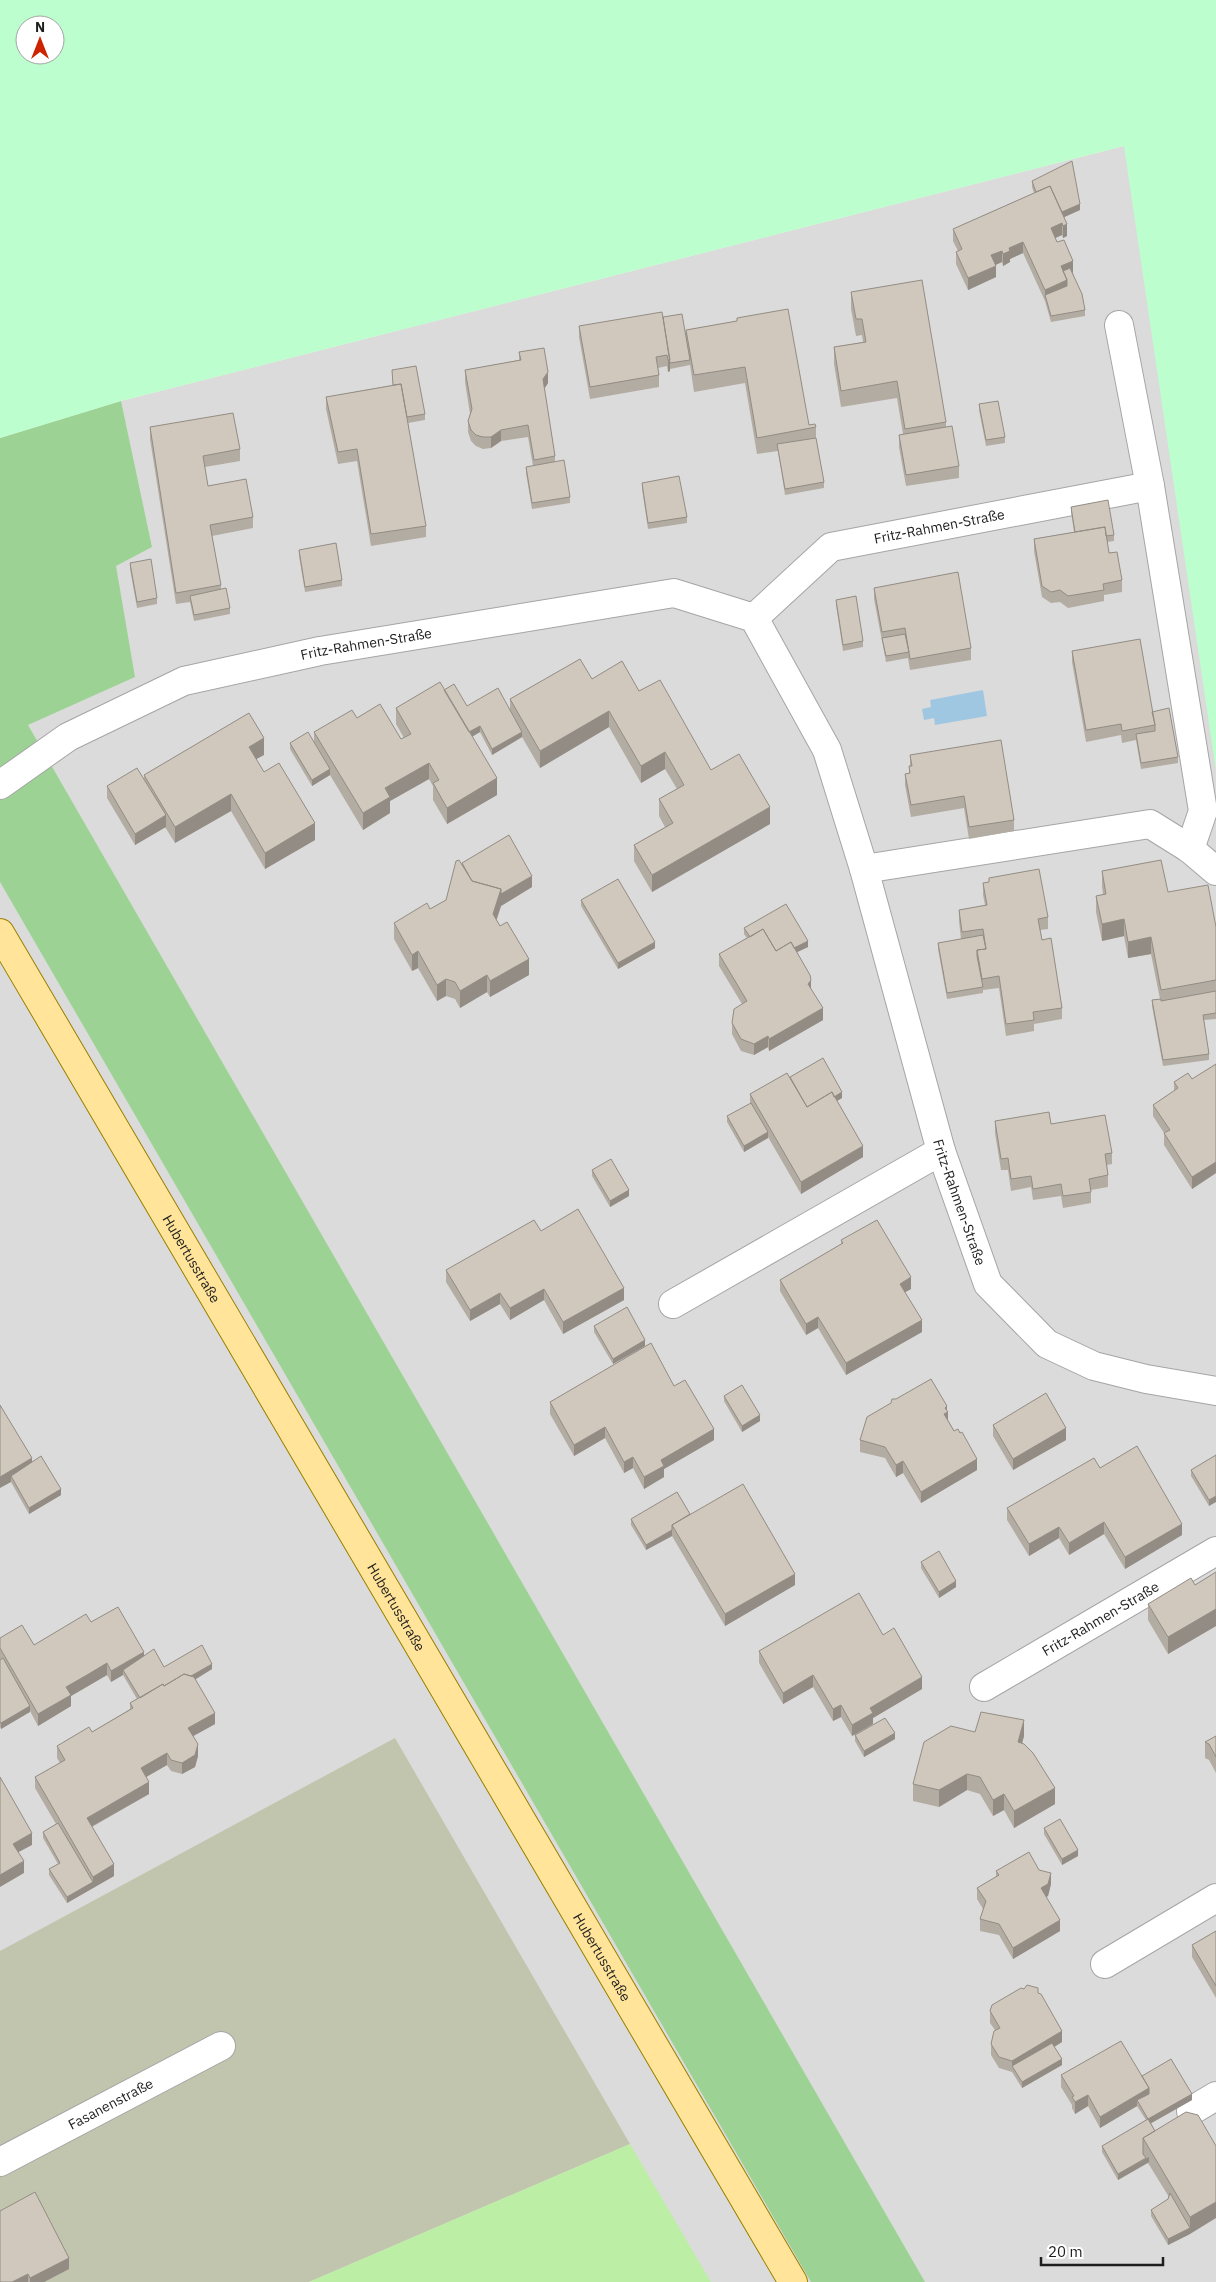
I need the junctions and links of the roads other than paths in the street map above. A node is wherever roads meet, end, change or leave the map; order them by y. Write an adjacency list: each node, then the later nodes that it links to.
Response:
1 (1119, 325): 2 (street)
2 (1150, 486): 3 (street, Fritz-Rahmen-Straße); 5 (street)
3 (754, 618): 4 (street, Fritz-Rahmen-Straße); 6 (street, Fritz-Rahmen-Straße)
4 (0, 785)
5 (1190, 849): 6 (street); 7 (street)
6 (864, 869): 9 (street, Fritz-Rahmen-Straße)
7 (1216, 870)
8 (0, 933): 20 (main road, Hubertusstraße)
9 (941, 1151): 10 (street); 11 (street, Fritz-Rahmen-Straße)
10 (673, 1304)
11 (1216, 1391)
12 (1216, 1552): 13 (street, Fritz-Rahmen-Straße)
13 (984, 1686)
14 (1216, 1898): 15 (street)
15 (1105, 1964)
16 (222, 2046): 19 (street, Fasanenstraße)
17 (1216, 2096): 18 (street)
18 (1191, 2110)
19 (0, 2162)
20 (793, 2282)

